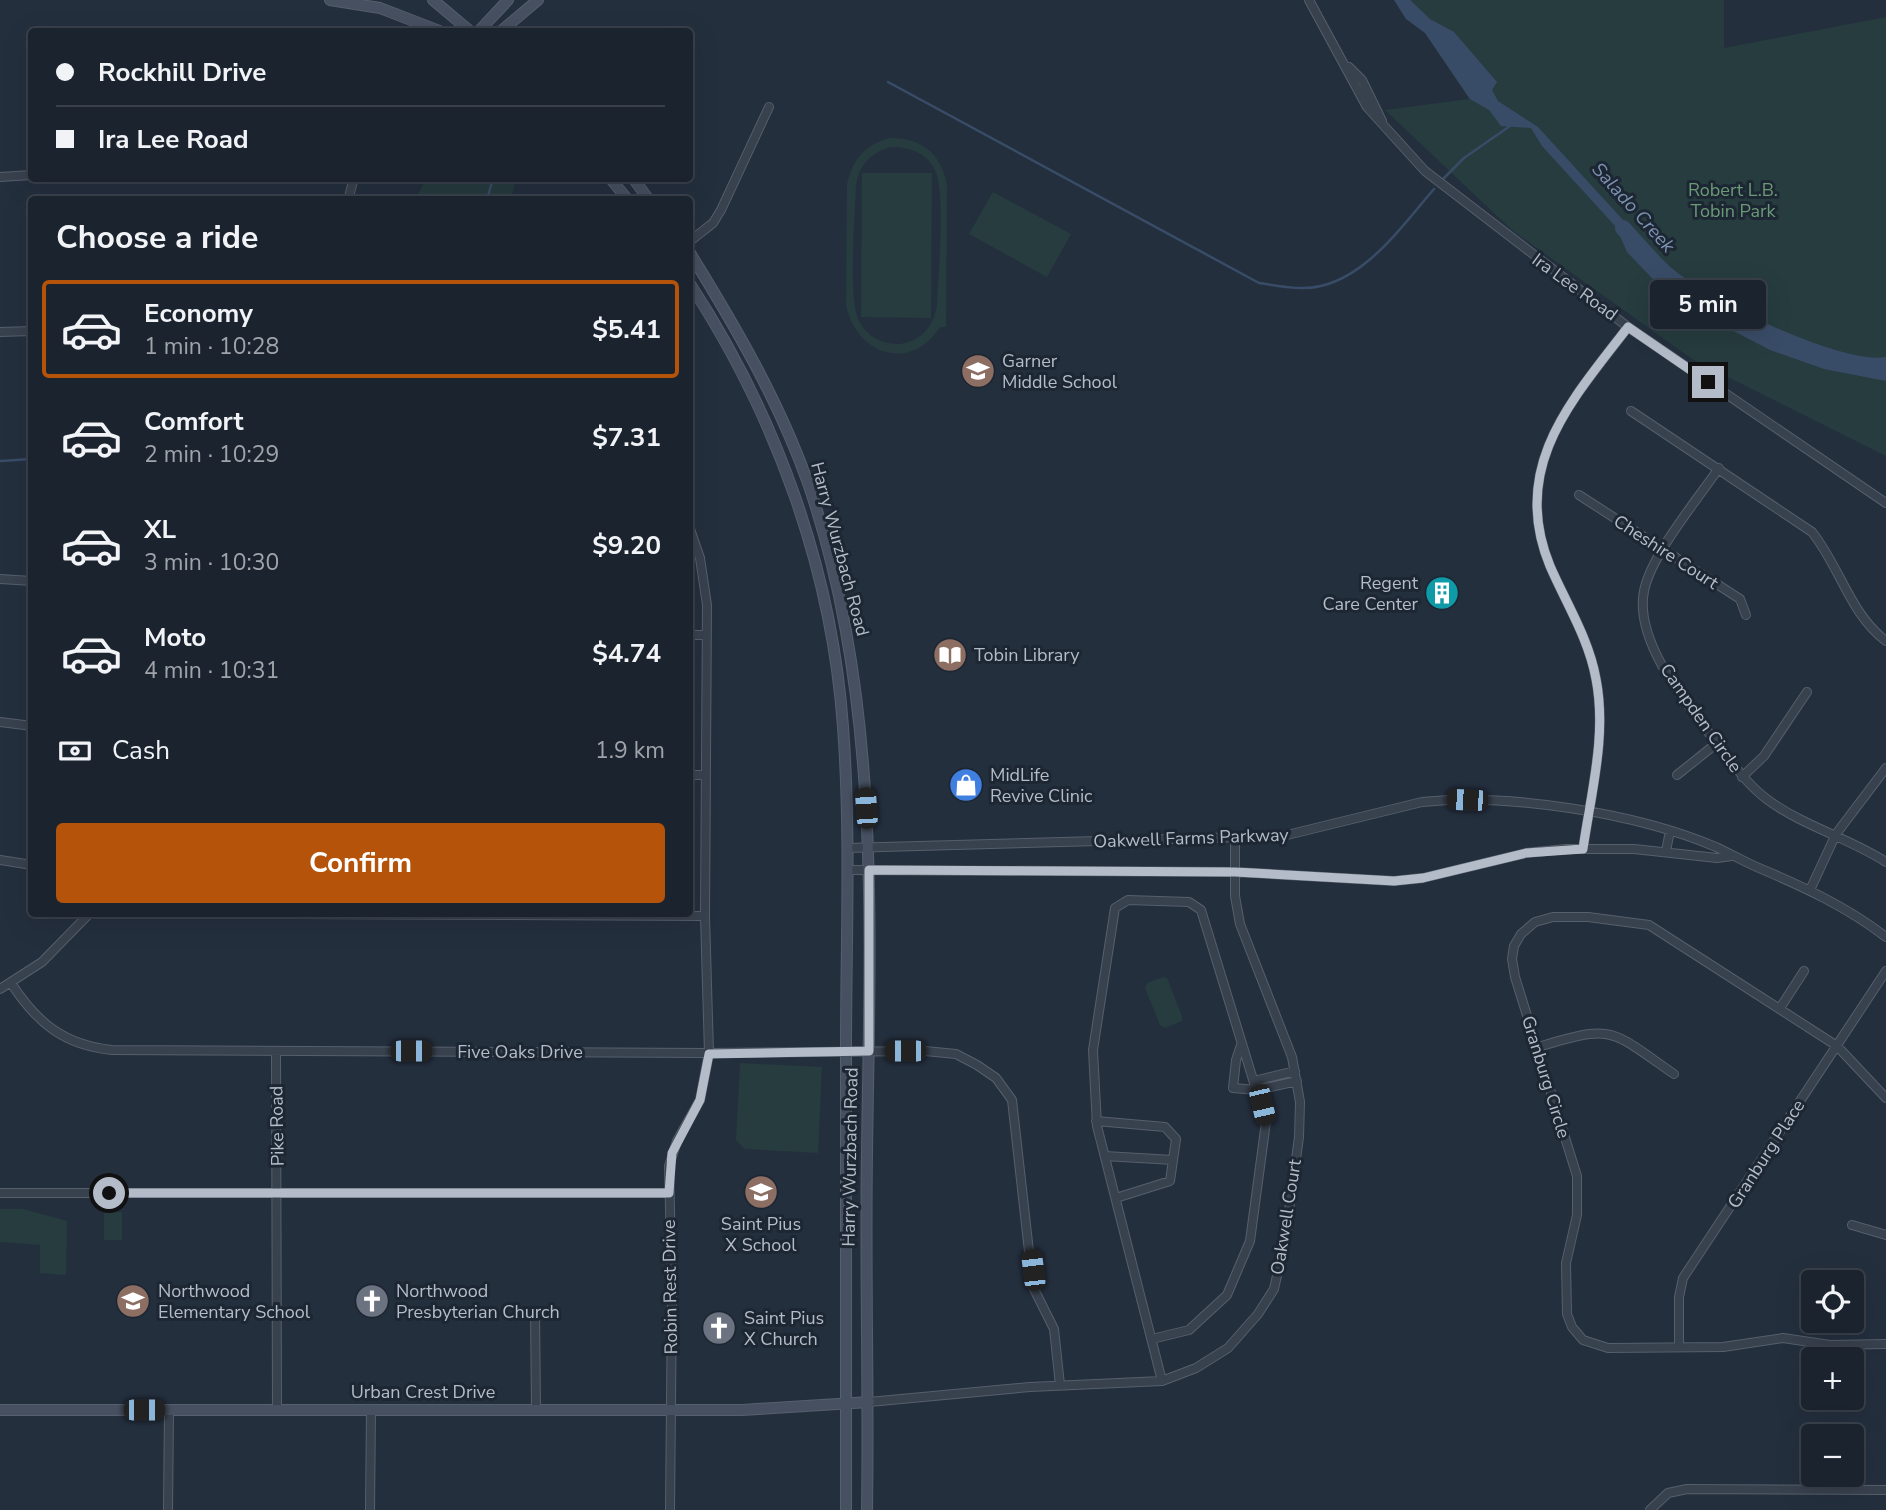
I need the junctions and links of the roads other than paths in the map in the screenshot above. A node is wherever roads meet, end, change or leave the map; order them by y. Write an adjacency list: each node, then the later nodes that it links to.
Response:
1 (330, 0): 6 (main road)
2 (433, 0): 8 (main road)
3 (508, 0): 9 (main road)
4 (538, 0): 10 (main road)
5 (1309, 0): 19 (street, Ira Lee Road)
6 (349, 1): 7 (main road)
7 (432, 28)
8 (466, 28)
9 (482, 28)
10 (505, 28)
11 (769, 107): 16 (street)
12 (28, 176): 13 (street)
13 (0, 177)
14 (613, 182): 15 (main road)
15 (625, 196)
16 (693, 239)
17 (693, 258): 22 (main road, Harry Wurzbach Road)
18 (693, 290): 23 (main road, Harry Wurzbach Road)
19 (1628, 327): 27 (street, Ira Lee Road); 51 (street)
20 (28, 331): 21 (street)
21 (0, 332)
22 (768, 388): 23 (street); 30 (main road, Harry Wurzbach Road)
23 (754, 395): 31 (main road, Harry Wurzbach Road)
24 (1631, 411): 25 (street)
25 (1719, 468): 29 (street, Campden Circle); 37 (street)
26 (1579, 495): 29 (street, Cheshire Court)
27 (1886, 503)
28 (693, 536): 36 (street, Robin Rest Drive)
29 (1664, 551): 34 (street, Cheshire Court); 45 (street, Campden Circle)
30 (829, 559): 31 (street); 39 (main road, Harry Wurzbach Road)
31 (814, 564): 40 (main road, Harry Wurzbach Road)
32 (0, 579): 33 (street)
33 (28, 582)
34 (1746, 615)
35 (693, 635): 36 (street)
36 (706, 635): 48 (street, Robin Rest Drive)
37 (1886, 641)
38 (1807, 692): 50 (street)
39 (856, 694): 40 (street); 43 (main road, Harry Wurzbach Road)
40 (840, 697): 44 (main road, Harry Wurzbach Road)
41 (0, 722): 42 (street)
42 (28, 726)
43 (860, 726): 44 (street); 56 (main road, Harry Wurzbach Road)
44 (844, 728): 55 (main road, Harry Wurzbach Road)
45 (1717, 743): 49 (street); 50 (street, Campden Circle)
46 (1886, 768): 53 (street)
47 (693, 775): 48 (street)
48 (705, 775): 68 (street, Robin Rest Drive)
49 (1677, 775)
50 (1742, 777): 53 (street, Campden Circle)
51 (1588, 812): 52 (street, Oakwell Farms Parkway); 54 (street, Oakwell Farms Parkway); 57 (street)
52 (1670, 831): 58 (street); 59 (street, Oakwell Farms Parkway)
53 (1836, 834): 61 (street, Campden Circle); 66 (street)
54 (1235, 838): 56 (street, Oakwell Farms Parkway); 65 (street, Oakwell Court)
55 (847, 848): 56 (street, Oakwell Farms Parkway); 63 (main road, Harry Wurzbach Road)
56 (869, 848): 64 (main road, Harry Wurzbach Road)
57 (1583, 849): 58 (street, Oakwell Farms Parkway); 65 (street, Oakwell Farms Parkway)
58 (1666, 850): 59 (street, Oakwell Farms Parkway)
59 (1732, 856): 66 (street, Oakwell Farms Parkway)
60 (0, 860): 62 (street)
61 (1886, 862)
62 (28, 864)
63 (847, 870): 64 (street, Oakwell Farms Parkway); 79 (main road, Harry Wurzbach Road)
64 (869, 870): 65 (street, Oakwell Farms Parkway); 81 (main road, Harry Wurzbach Road)
65 (1235, 872): 84 (street, Oakwell Court)
66 (1810, 890): 70 (street, Oakwell Farms Parkway)
67 (693, 916): 68 (street)
68 (705, 916): 82 (street, Robin Rest Drive)
69 (86, 917): 73 (street)
70 (1886, 937)
71 (1804, 971): 75 (street)
72 (1886, 971): 77 (street, Granburg Place)
73 (11, 983): 74 (street); 80 (street, Five Oaks Drive)
74 (0, 989)
75 (1780, 1008): 77 (street, Granburg Circle); 78 (street, Granburg Circle)
76 (1241, 1045): 85 (street); 85 (street); 87 (street)
77 (1837, 1046): 86 (street, Granburg Circle); 99 (street, Granburg Place)
78 (1538, 1047): 83 (street); 99 (street, Granburg Circle)
79 (846, 1050): 81 (street, Five Oaks Drive); 82 (street, Five Oaks Drive); 102 (main road, Harry Wurzbach Road)
80 (276, 1051): 82 (street, Five Oaks Drive); 90 (street, Pike Road)
81 (869, 1051): 101 (street, Five Oaks Drive); 103 (main road, Harry Wurzbach Road)
82 (709, 1054): 92 (street, Robin Rest Drive)
83 (1674, 1074)
84 (1296, 1076): 85 (street); 100 (street, Oakwell Court)
85 (1255, 1085): 97 (street)
86 (1885, 1094)
87 (1096, 1121): 88 (street); 89 (street)
88 (1105, 1156): 89 (street); 93 (street)
89 (1173, 1160): 93 (street)
90 (278, 1192): 91 (street); 92 (street); 109 (street, Pike Road)
91 (0, 1193)
92 (669, 1193): 106 (street, Robin Rest Drive)
93 (1116, 1198): 97 (street)
94 (1852, 1226): 95 (street)
95 (1886, 1235)
96 (535, 1312): 105 (street)
97 (1152, 1339): 100 (street)
98 (1886, 1344): 99 (street, Granburg Circle)
99 (1678, 1347)
100 (1162, 1381): 101 (street, Oakwell Court)
101 (1060, 1385): 103 (street, Oakwell Court)
102 (847, 1402): 103 (main road, Urban Crest Drive); 106 (main road, Urban Crest Drive); 114 (main road, Harry Wurzbach Road)
103 (869, 1402): 115 (main road, Harry Wurzbach Road)
104 (372, 1409): 105 (main road, Urban Crest Drive); 109 (main road, Urban Crest Drive); 112 (street)
105 (536, 1409): 106 (main road, Urban Crest Drive)
106 (670, 1409): 113 (street, Robin Rest Drive)
107 (0, 1410): 108 (main road, Urban Crest Drive)
108 (169, 1410): 109 (main road, Urban Crest Drive); 111 (street)
109 (277, 1411)
110 (1886, 1490): 116 (street)
111 (168, 1510)
112 (370, 1510)
113 (670, 1510)
114 (846, 1510)
115 (867, 1510)
116 (1650, 1510)

